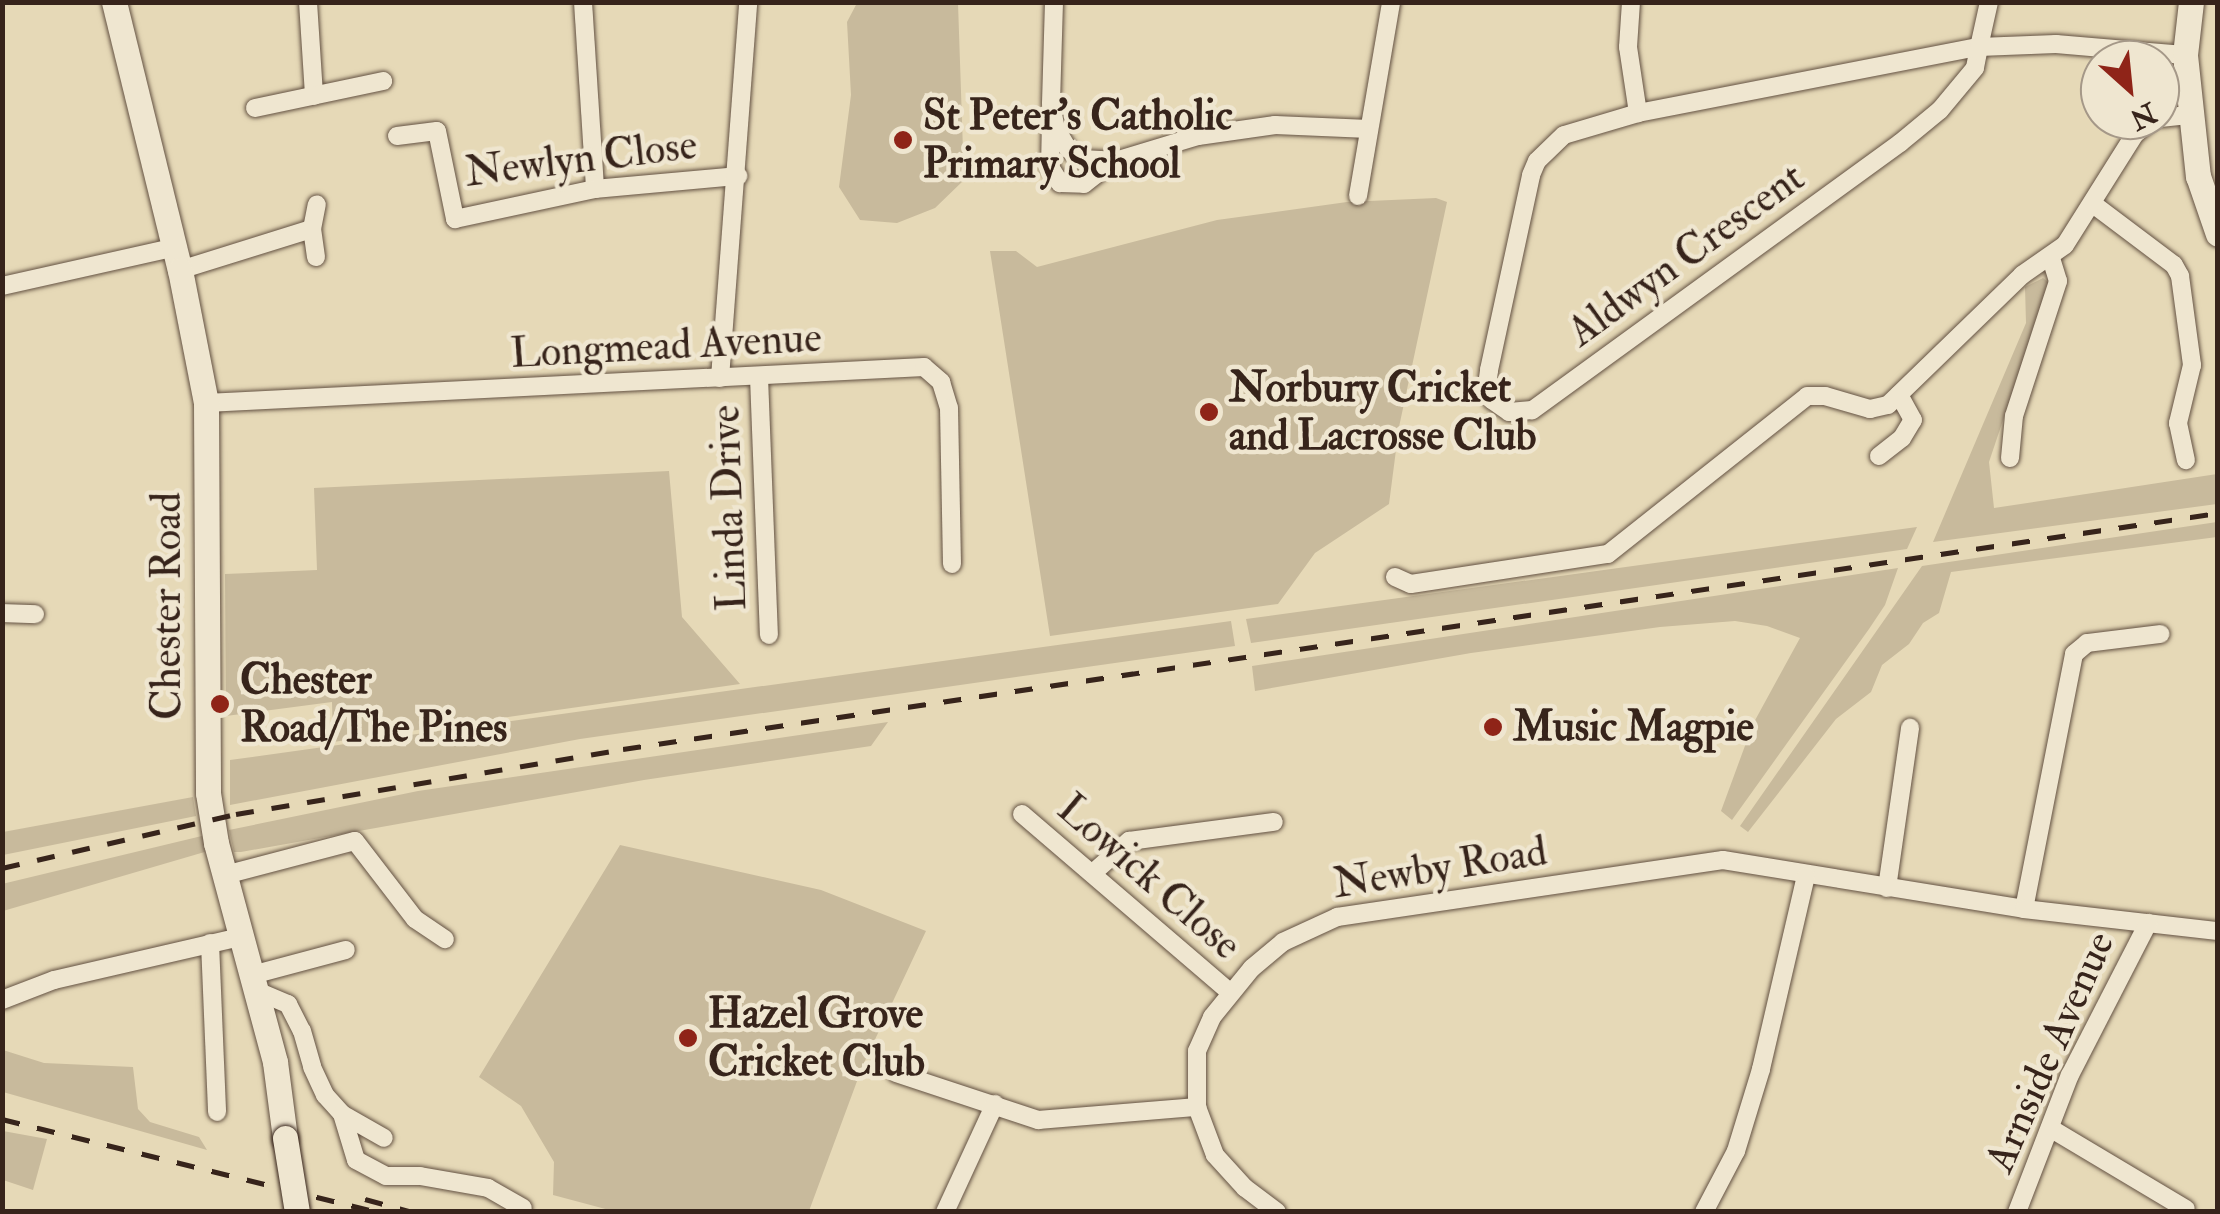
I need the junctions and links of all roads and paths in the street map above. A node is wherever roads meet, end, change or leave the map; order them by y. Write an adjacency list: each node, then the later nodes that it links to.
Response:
1 (114, 2): 32 (street, Chester Road)
2 (308, 2): 13 (street)
3 (583, 2): 24 (street)
4 (748, 2): 23 (street)
5 (1054, 2): 14 (street)
6 (1391, 2): 19 (street)
7 (1631, 2): 16 (street)
8 (1990, 2): 10 (street)
9 (2191, 2): 11 (street)
10 (1979, 46): 11 (street, Aldwyn Crescent); 16 (street, Aldwyn Crescent); 16 (street, Aldwyn Crescent)
11 (2184, 54): 17 (street)
12 (383, 81): 13 (street)
13 (314, 96): 15 (street)
14 (1051, 104): 22 (street); 22 (street)
15 (255, 108)
16 (1638, 113)
17 (2191, 115): 18 (street); 29 (street)
18 (2180, 116)
19 (1368, 128): 22 (street); 25 (street)
20 (397, 136): 24 (street, Newlyn Close)
21 (2131, 140): 27 (street)
22 (1115, 161)
23 (738, 176): 24 (street, Newlyn Close); 35 (street)
24 (595, 189)
25 (1358, 196)
26 (317, 204): 28 (street)
27 (2093, 204): 31 (street); 40 (street)
28 (312, 230): 30 (street); 32 (street)
29 (2218, 234)
30 (316, 258)
31 (2051, 258): 36 (street); 39 (street)
32 (176, 259): 33 (street); 37 (street, Chester Road)
33 (2, 286)
34 (759, 377): 35 (street, Longmead Avenue); 41 (street, Longmead Avenue); 46 (street, Linda Drive)
35 (720, 378): 37 (street, Longmead Avenue)
36 (1899, 396): 38 (street); 42 (street)
37 (206, 403): 51 (street, Chester Road)
38 (1879, 456)
39 (2010, 458)
40 (2186, 460)
41 (952, 564)
42 (1395, 577)
43 (2, 612): 44 (street)
44 (35, 614)
45 (2160, 634): 54 (street)
46 (769, 635)
47 (1910, 728): 53 (street)
48 (1022, 814): 50 (street, Lowick Close)
49 (1274, 822): 50 (street)
50 (1094, 872): 62 (street, Lowick Close)
51 (225, 874): 57 (street, Chester Road); 58 (street)
52 (1806, 876): 53 (street, Newby Road); 62 (street, Newby Road); 76 (street)
53 (1887, 888): 54 (street, Newby Road)
54 (2024, 909): 55 (street, Newby Road)
55 (2148, 922): 56 (street, Newby Road); 69 (street, Arnside Avenue)
56 (2218, 931)
57 (240, 936): 59 (street); 61 (street, Chester Road)
58 (445, 939)
59 (210, 943): 63 (street); 67 (street)
60 (346, 950): 61 (street)
61 (255, 983): 68 (street); 73 (street, Chester Road, bridge)
62 (1231, 993): 66 (street, Newby Road)
63 (2, 1000)
64 (896, 1073): 65 (street)
65 (995, 1104): 66 (street); 74 (street)
66 (1197, 1108): 75 (street, Newby Road)
67 (216, 1112)
68 (342, 1114): 70 (street); 71 (street)
69 (2050, 1128): 72 (street); 77 (street, Arnside Avenue)
70 (384, 1138)
71 (523, 1208)
72 (2186, 1209)
73 (297, 1212)
74 (945, 1212)
75 (1277, 1212)
76 (1704, 1212)
77 (2017, 1212)

